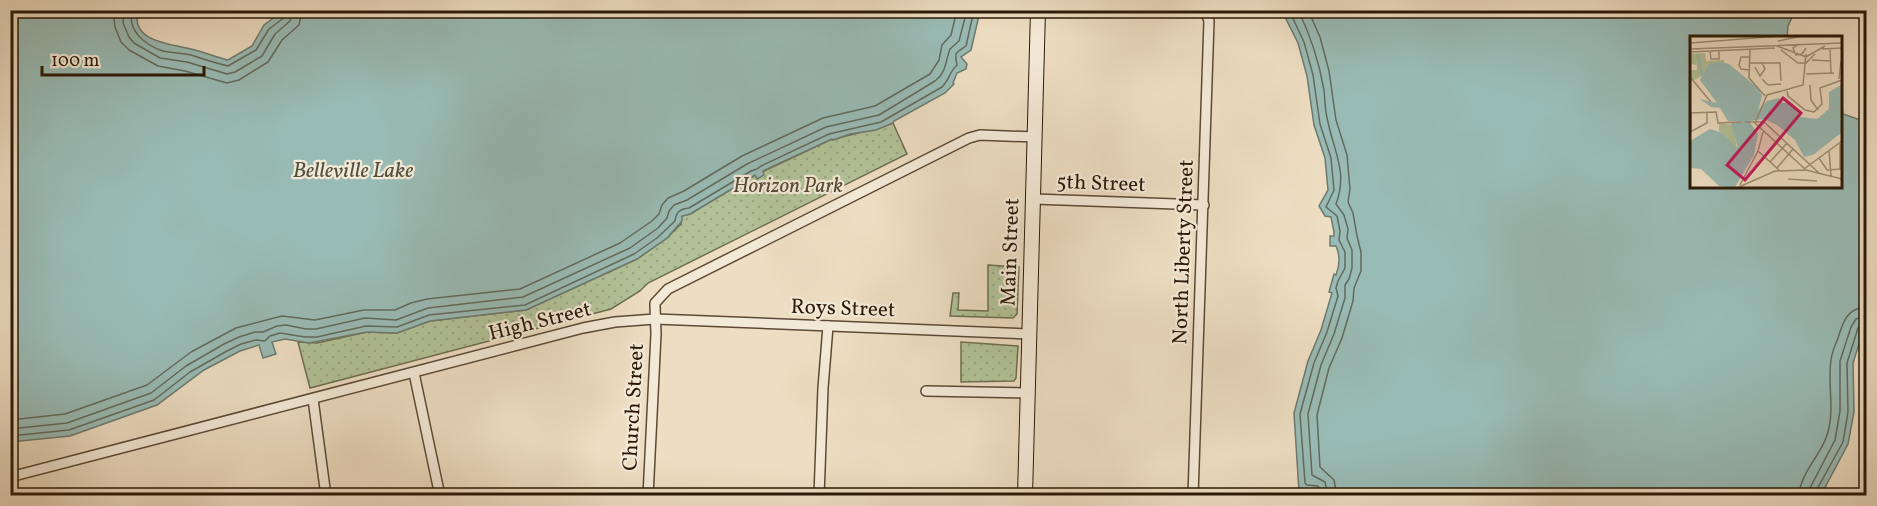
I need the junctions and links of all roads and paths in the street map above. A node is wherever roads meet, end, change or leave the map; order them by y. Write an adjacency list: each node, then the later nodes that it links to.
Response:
1 (1038, 10): 3 (main road, Main Street)
2 (1205, 10): 5 (street, North Liberty Street)
3 (1035, 137): 4 (main road, Main Street); 6 (street)
4 (1034, 199): 5 (street, 5th Street); 8 (main road, Main Street)
5 (1204, 205): 19 (street, North Liberty Street)
6 (655, 319): 7 (street, Roys Street); 9 (street, High Street); 16 (street, Church Street)
7 (828, 326): 8 (street, Roys Street); 17 (street)
8 (1030, 334): 11 (main road, Main Street)
9 (414, 373): 12 (street, High Street); 15 (street)
10 (926, 391): 11 (street)
11 (1028, 393): 18 (main road, Main Street)
12 (314, 399): 13 (street, High Street); 14 (street)
13 (10, 477)
14 (327, 495)
15 (440, 495)
16 (648, 495)
17 (819, 495)
18 (1025, 495)
19 (1193, 495)

